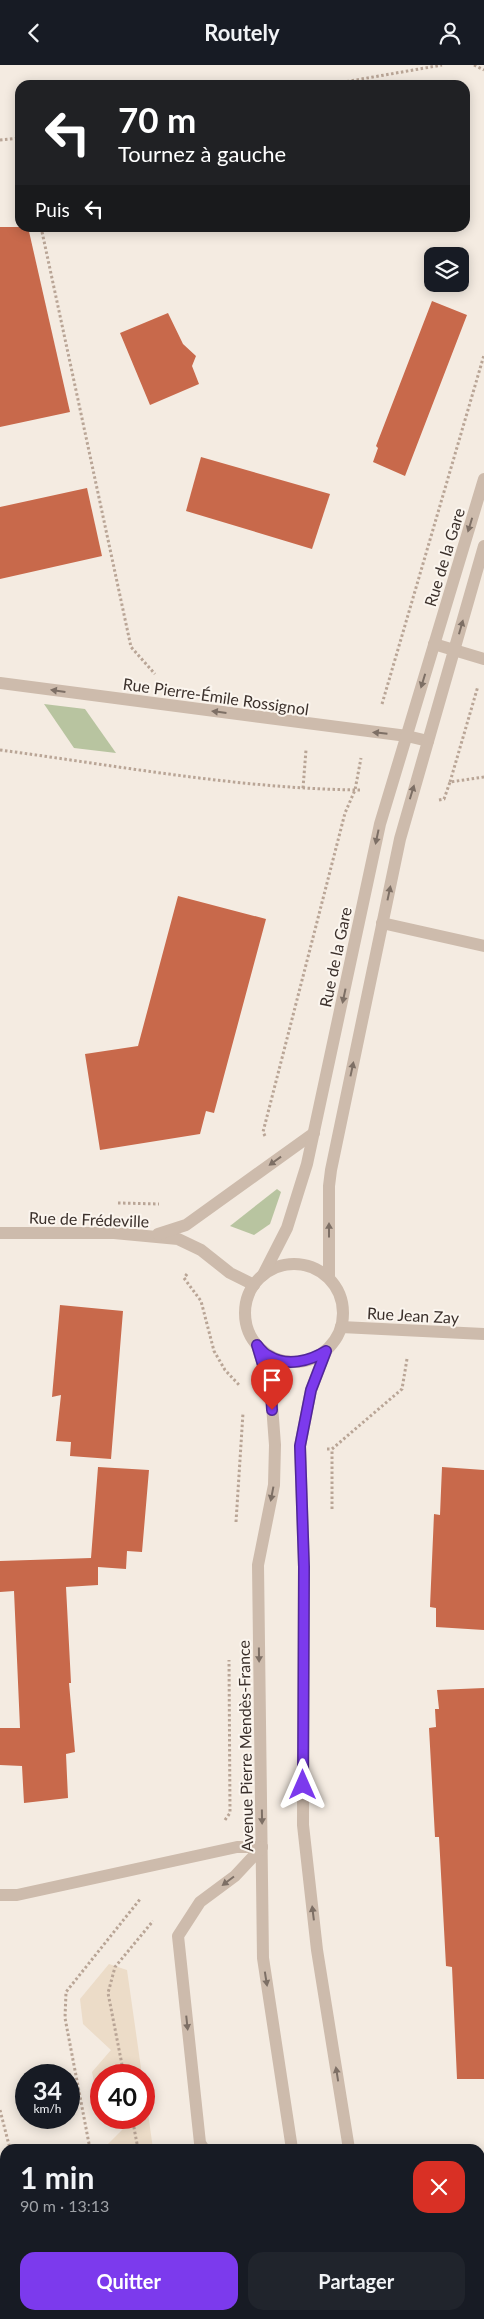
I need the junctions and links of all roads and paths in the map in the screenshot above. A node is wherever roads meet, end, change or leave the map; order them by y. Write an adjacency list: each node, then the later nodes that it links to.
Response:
1 (442, 65): 4 (path)
2 (474, 65): 3 (path)
3 (484, 70)
4 (356, 80)
5 (15, 138): 6 (path)
6 (0, 140)
7 (42, 232): 16 (path)
8 (484, 355): 17 (path)
9 (484, 479): 11 (street, Rue de la Gare, one-way to 11)
10 (484, 546): 12 (street, one-way to 10)
11 (434, 644): 12 (street); 18 (street, Rue de la Gare, one-way to 18)
12 (454, 650): 13 (street); 19 (street)
13 (484, 659)
14 (481, 679): 22 (path)
15 (0, 683): 16 (street, Rue Pierre-Émile Rossignol, one-way to 15)
16 (153, 704): 17 (street, Rue Pierre-Émile Rossignol, one-way to 16)
17 (365, 732): 18 (street, Rue Pierre-Émile Rossignol, one-way to 17); 23 (path)
18 (407, 736): 19 (street, Rue Pierre-Émile Rossignol); 27 (street, Rue de la Gare, one-way to 27)
19 (428, 741): 25 (street, one-way to 19)
20 (0, 750): 23 (path)
21 (484, 777): 22 (path)
22 (450, 781): 24 (path)
23 (355, 790): 28 (path)
24 (444, 799)
25 (382, 923): 26 (street); 33 (street, one-way to 25)
26 (484, 946)
27 (314, 1133): 30 (street, one-way to 30); 31 (street, Rue de la Gare)
28 (268, 1139)
29 (0, 1233): 30 (street, Rue de Frédeville)
30 (148, 1236): 34 (street, Rue de Frédeville)
31 (263, 1275): 33 (street); 34 (street)
32 (184, 1278): 40 (path)
33 (329, 1278): 35 (street)
34 (254, 1285): 37 (street)
35 (341, 1327): 36 (street, Rue Jean Zay); 38 (street)
36 (484, 1335)
37 (257, 1345): 38 (street); 42 (street, Avenue Pierre Mendès-France, one-way to 42)
38 (326, 1351): 56 (street, one-way to 38)
39 (408, 1358): 41 (path)
40 (244, 1391)
41 (332, 1449)
42 (262, 1847): 43 (street); 54 (street, one-way to 54); 55 (street, Avenue Pierre Mendès-France, one-way to 55)
43 (172, 1861): 44 (street); 52 (path)
44 (0, 1895)
45 (115, 1967): 46 (path)
46 (122, 2064)
47 (0, 2110): 48 (path)
48 (3, 2124): 50 (path); 51 (path)
49 (134, 2129): 53 (path)
50 (0, 2131)
51 (9, 2144)
52 (89, 2144)
53 (137, 2144)
54 (201, 2144)
55 (291, 2144)
56 (348, 2144)

